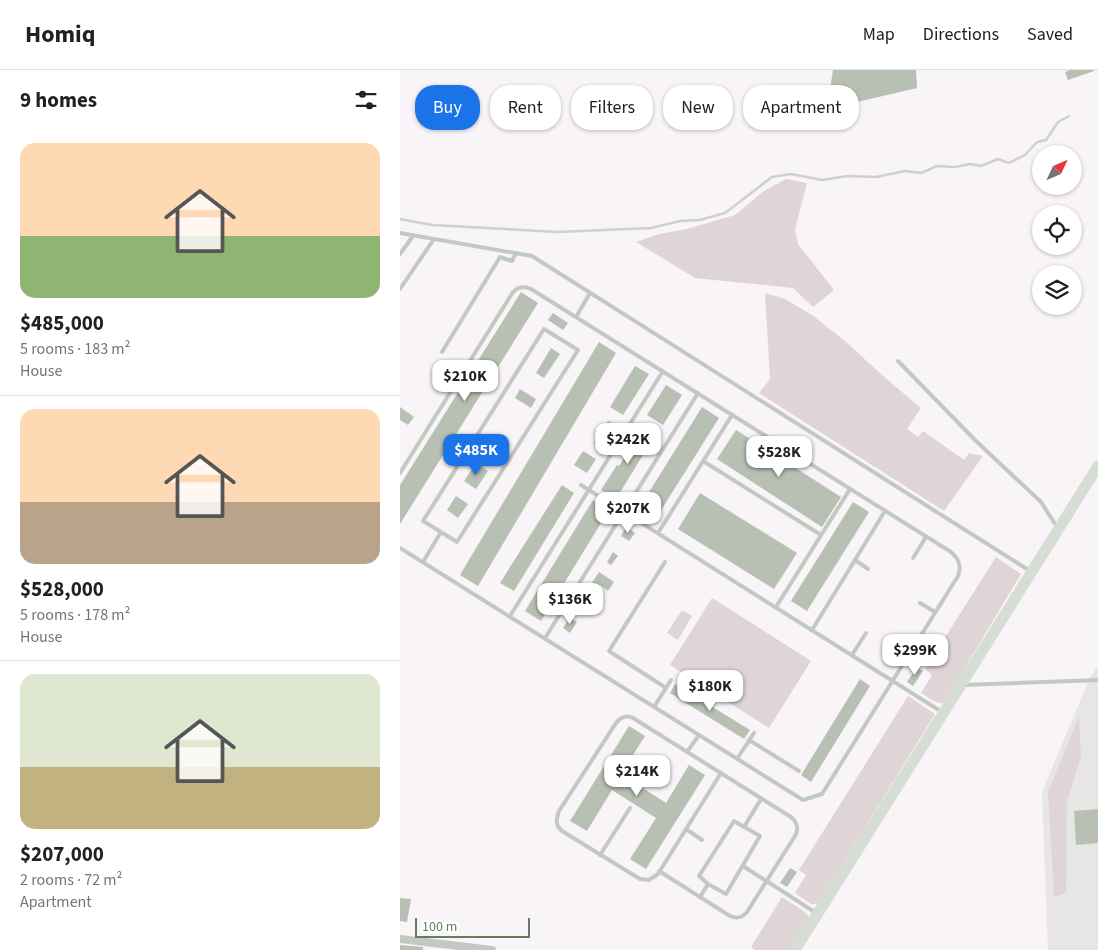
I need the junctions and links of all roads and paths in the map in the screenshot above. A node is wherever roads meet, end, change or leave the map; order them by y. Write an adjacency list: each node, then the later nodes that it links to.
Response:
1 (400, 233): 2 (lane)
2 (413, 236): 3 (lane); 4 (lane)
3 (434, 239): 5 (lane); 6 (lane)
4 (400, 254)
5 (516, 254): 7 (lane); 9 (lane)
6 (400, 289)
7 (590, 293): 8 (lane); 38 (lane)
8 (576, 317): 11 (lane); 21 (lane)
9 (442, 352)
10 (898, 361): 27 (lane)
11 (663, 371): 12 (lane); 18 (lane)
12 (698, 393): 13 (lane); 26 (lane)
13 (732, 415): 19 (lane); 23 (lane)
14 (609, 423): 16 (lane)
15 (597, 430): 16 (lane)
16 (602, 434): 17 (lane); 18 (lane)
17 (596, 444)
18 (618, 444): 24 (lane)
19 (703, 461): 29 (lane); 30 (lane)
20 (1098, 466): 27 (main road)
21 (400, 472)
22 (581, 485): 24 (lane)
23 (850, 489): 25 (lane); 30 (lane)
24 (589, 490): 26 (lane); 42 (lane)
25 (885, 511): 31 (lane); 34 (lane)
26 (624, 512): 29 (lane); 45 (lane)
27 (1059, 529): 38 (main road)
28 (441, 532): 28 (lane); 35 (lane)
29 (658, 533): 40 (lane)
30 (821, 535): 40 (lane)
31 (926, 537): 33 (lane); 41 (lane)
32 (400, 548): 35 (lane)
33 (913, 558)
34 (854, 560): 37 (lane); 43 (lane)
35 (423, 562): 42 (lane)
36 (665, 562): 51 (lane)
37 (868, 569)
38 (1032, 573): 50 (main road)
39 (920, 603): 41 (lane)
40 (776, 607): 43 (lane)
41 (935, 612): 49 (lane)
42 (510, 616): 45 (lane)
43 (812, 630): 46 (lane)
44 (866, 633): 46 (lane)
45 (545, 638): 52 (lane)
46 (852, 655): 49 (lane)
47 (671, 680): 51 (lane)
48 (1098, 680): 50 (lane)
49 (893, 681): 53 (lane); 58 (lane)
50 (960, 686): 53 (main road)
51 (666, 688): 52 (lane)
52 (654, 707): 55 (lane)
53 (944, 713): 72 (main road)
54 (754, 733): 56 (lane)
55 (699, 735): 57 (lane); 58 (lane)
56 (749, 740): 58 (lane); 59 (lane)
57 (687, 752): 60 (lane); 66 (lane)
58 (737, 759)
59 (799, 771)
60 (721, 773): 61 (lane); 64 (lane)
61 (762, 799): 63 (lane); 69 (lane)
62 (630, 808): 66 (lane)
63 (744, 827): 67 (lane); 70 (lane)
64 (686, 829): 65 (lane); 68 (lane)
65 (702, 840)
66 (600, 855): 68 (lane)
67 (743, 866): 69 (lane); 70 (lane)
68 (659, 872): 71 (lane)
69 (767, 881): 71 (lane); 72 (lane)
70 (708, 884): 71 (lane)
71 (700, 897)
72 (818, 914): 75 (main road)
73 (400, 939): 74 (street)
74 (492, 950)
75 (795, 950)

